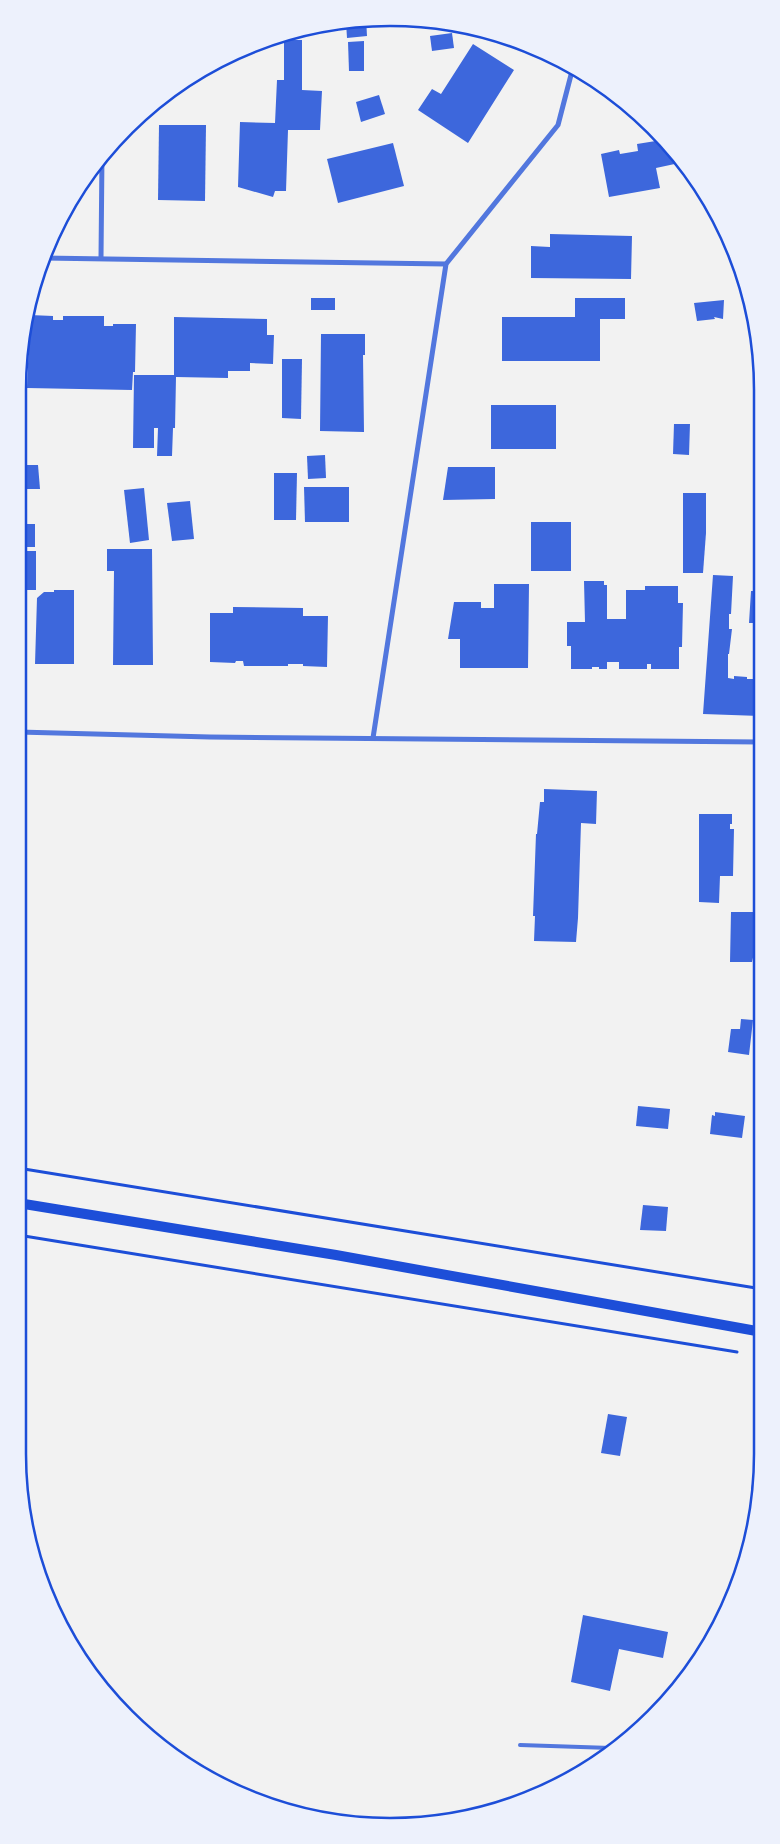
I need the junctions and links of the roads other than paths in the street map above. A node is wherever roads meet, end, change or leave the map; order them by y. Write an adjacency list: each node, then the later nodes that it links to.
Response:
1 (571, 75): 5 (street)
2 (102, 168): 4 (street)
3 (51, 258): 4 (street)
4 (101, 258): 5 (street)
5 (446, 264): 7 (street)
6 (26, 732): 7 (street)
7 (373, 738): 8 (street)
8 (754, 742)
9 (26, 1204): 10 (main road)
10 (754, 1329)
11 (520, 1745): 12 (lane)
12 (604, 1748)

